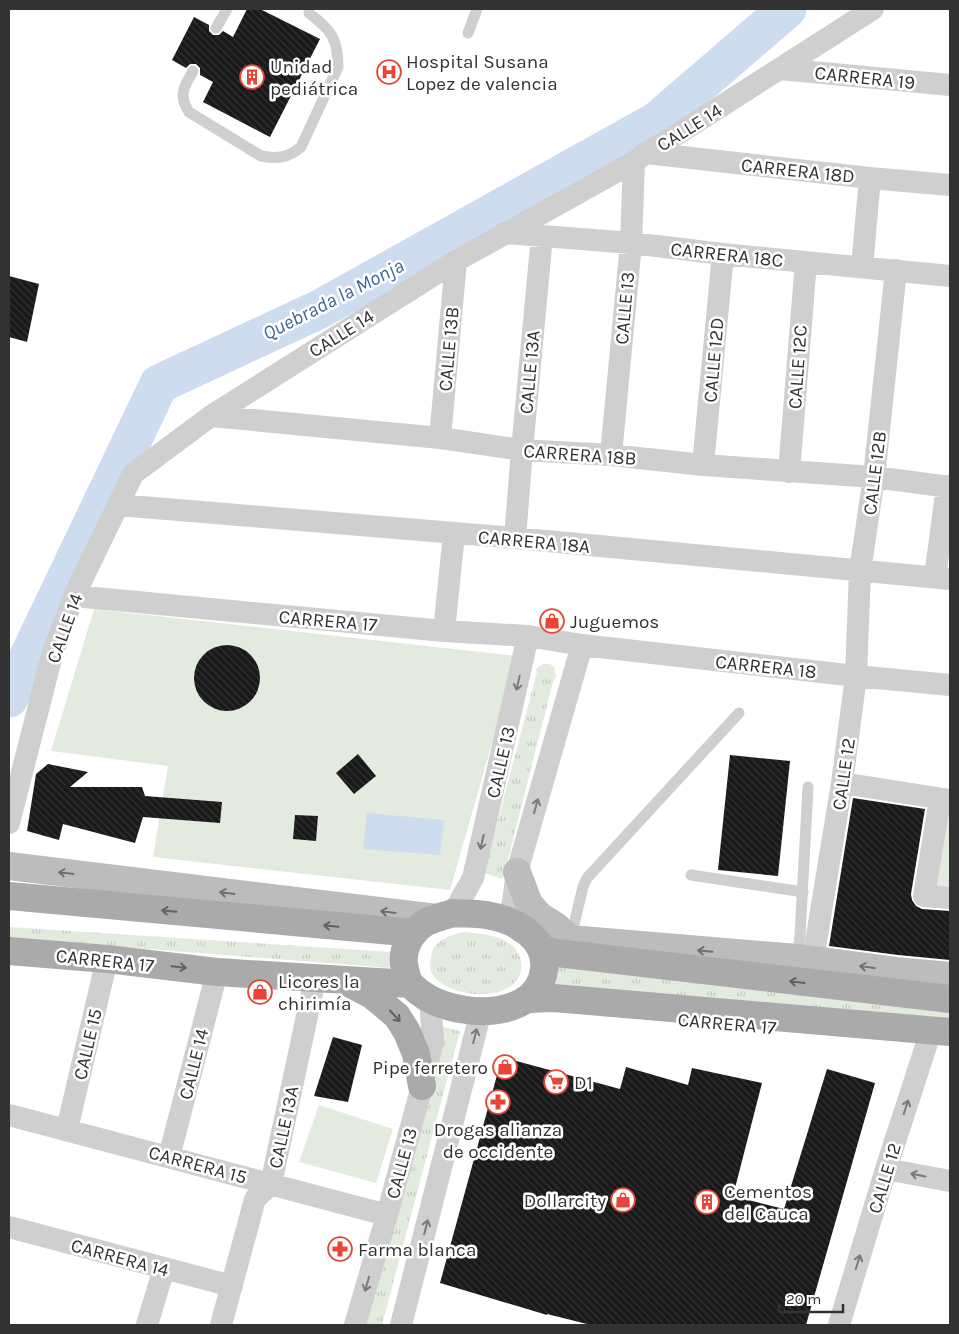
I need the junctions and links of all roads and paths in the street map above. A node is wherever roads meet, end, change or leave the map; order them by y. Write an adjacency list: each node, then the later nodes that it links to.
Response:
1 (227, 9): 5 (lane)
2 (477, 9): 6 (lane)
3 (871, 9): 7 (street, CALLE 14)
4 (309, 13): 8 (lane)
5 (216, 28)
6 (468, 33)
7 (780, 69): 9 (street, CARRERA 19); 10 (street, CALLE 14)
8 (193, 71)
9 (950, 85)
10 (640, 157): 11 (street, CARRERA 18D); 13 (street, CALLE 14); 15 (street, CALLE 13)
11 (870, 178): 12 (street, CARRERA 18D); 19 (street)
12 (950, 185)
13 (504, 233): 14 (street, CARRERA 18C); 17 (street, CALLE 14)
14 (542, 236): 15 (street, CARRERA 18C); 24 (street, CALLE 13A)
15 (630, 243): 16 (street, CARRERA 18C); 25 (street, CALLE 13)
16 (722, 254): 18 (street, CARRERA 18C); 26 (street, CALLE 12D)
17 (456, 261): 22 (street, CALLE 14); 23 (street, CALLE 13B)
18 (806, 262): 19 (street, CARRERA 18C); 27 (street, CALLE 12C)
19 (862, 267): 20 (street, CARRERA 18C)
20 (896, 270): 21 (street, CARRERA 18C); 28 (street, CALLE 12B)
21 (950, 276)
22 (211, 416): 23 (street, CARRERA 18B); 30 (street, CALLE 14)
23 (440, 438): 24 (street, CARRERA 18B)
24 (522, 450): 25 (street, CARRERA 18B); 32 (street, CALLE 13A)
25 (611, 455): 26 (street, CARRERA 18B)
26 (703, 465): 27 (street, CARRERA 18B)
27 (789, 472): 28 (street, CARRERA 18B)
28 (874, 477): 29 (street, CARRERA 18B); 33 (street, CALLE 12B)
29 (949, 486): 34 (street)
30 (118, 505): 31 (street, CARRERA 18A); 35 (street, CALLE 14)
31 (454, 534): 32 (street, CARRERA 18A); 36 (street)
32 (515, 538): 33 (street, CARRERA 18A)
33 (860, 571): 34 (street, CARRERA 18A); 39 (street, CALLE 12B)
34 (943, 578)
35 (74, 596): 36 (street, CARRERA 17); 45 (street, CALLE 14)
36 (444, 631): 37 (street, CARRERA 17)
37 (528, 636): 38 (street, CARRERA 17); 52 (street, CALLE 13, one-way to 52)
38 (582, 645): 39 (street, CARRERA 18); 47 (street, one-way to 38)
39 (856, 676): 40 (street, CARRERA 18); 42 (street, CALLE 12)
40 (950, 685)
41 (739, 713): 55 (lane)
42 (842, 783): 44 (street); 59 (street, CALLE 12)
43 (808, 787): 49 (lane)
44 (945, 799): 51 (street)
45 (9, 824)
46 (9, 866): 52 (main road, one-way to 46)
47 (517, 872): 53 (street); 55 (main road)
48 (690, 875): 49 (lane)
49 (803, 892): 59 (lane)
50 (9, 896): 54 (main road, one-way to 50)
51 (950, 898)
52 (445, 915): 53 (main road); 54 (main road)
53 (516, 925): 55 (main road); 56 (main road)
54 (414, 933): 64 (main road)
55 (570, 939): 59 (main road, one-way to 55)
56 (541, 949): 63 (main road, one-way to 56); 65 (main road)
57 (9, 951): 58 (main road, CARRERA 17)
58 (107, 959): 60 (main road, CARRERA 17, one-way to 60); 71 (street, CALLE 15)
59 (805, 959): 63 (main road, one-way to 59)
60 (217, 972): 62 (main road, CARRERA 17); 72 (street, CALLE 14)
61 (950, 976): 63 (main road)
62 (328, 979): 64 (main road, CARRERA 17); 69 (main road, one-way to 69); 75 (street, CALLE 13A)
63 (893, 982): 66 (main road)
64 (420, 992): 67 (main road); 69 (street, CALLE 13)
65 (528, 999): 67 (main road); 68 (main road, CARRERA 17)
66 (950, 999)
67 (492, 1010): 68 (main road, CARRERA 17); 83 (street, one-way to 67)
68 (939, 1036): 73 (street, CALLE 12, one-way to 68)
69 (422, 1086): 76 (street, CALLE 13)
70 (9, 1115): 71 (street, CARRERA 15)
71 (67, 1129): 72 (street, CARRERA 15)
72 (170, 1157): 75 (street, CARRERA 15)
73 (886, 1169): 74 (street, one-way to 73); 84 (street, CALLE 12, one-way to 73)
74 (950, 1181)
75 (271, 1184): 76 (street, CARRERA 15); 79 (street, CALLE 13A)
76 (387, 1215): 82 (street, CALLE 13, one-way to 82)
77 (9, 1227): 78 (street, CARRERA 14)
78 (164, 1268): 79 (street, CARRERA 14); 80 (street)
79 (232, 1286): 81 (street, CALLE 13A)
80 (147, 1325)
81 (221, 1325)
82 (355, 1325)
83 (401, 1325)
84 (838, 1325)

